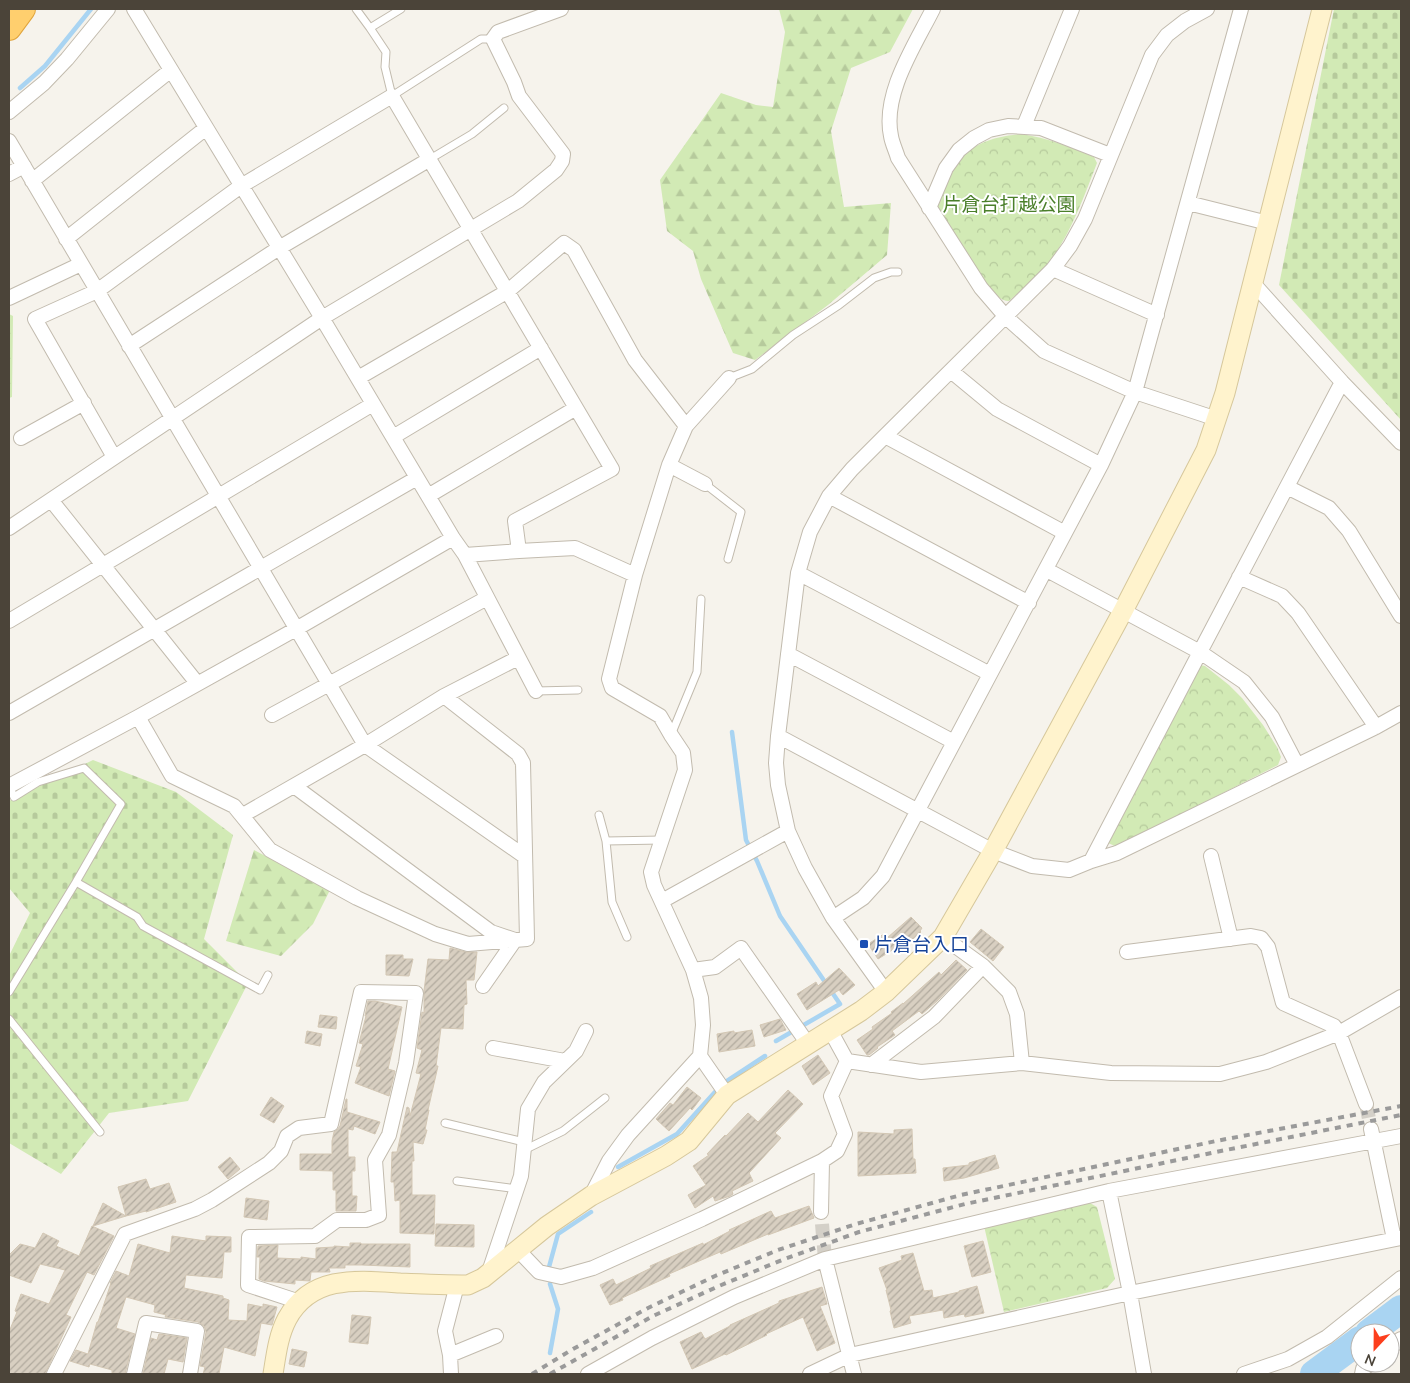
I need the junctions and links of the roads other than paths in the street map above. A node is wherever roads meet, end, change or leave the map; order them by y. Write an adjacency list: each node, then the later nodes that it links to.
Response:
1 (23, 9): 12 (highway)
2 (108, 9): 18 (street)
3 (134, 9): 15 (street)
4 (356, 9): 13 (lane)
5 (401, 9): 13 (lane)
6 (561, 9): 14 (street)
7 (933, 9): 29 (street)
8 (1072, 9): 19 (street)
9 (1207, 9): 22 (street)
10 (1241, 9): 28 (street)
11 (1322, 9): 30 (street)
12 (9, 28)
13 (370, 28): 16 (lane)
14 (492, 38): 16 (lane); 17 (street)
15 (171, 70): 20 (street); 26 (street)
16 (392, 96): 23 (street); 27 (street)
17 (513, 102): 23 (lane); 31 (street)
18 (9, 112)
19 (1024, 126): 22 (street); 29 (street)
20 (206, 128): 27 (street); 32 (street)
21 (9, 141): 24 (street)
22 (1110, 155): 35 (street)
23 (430, 159): 31 (street); 33 (street)
24 (24, 166): 25 (street); 26 (street)
25 (9, 174)
26 (32, 181): 32 (street)
27 (241, 186): 33 (street); 38 (street)
28 (1188, 203): 30 (street); 41 (street)
29 (929, 208): 42 (street)
30 (1268, 224): 37 (street)
31 (471, 229): 39 (street); 43 (street)
32 (66, 239): 34 (street)
33 (279, 248): 43 (street); 44 (street)
34 (81, 264): 38 (street); 40 (street)
35 (1053, 270): 41 (street); 42 (street)
36 (898, 272): 48 (lane)
37 (1253, 283): 49 (street); 55 (street)
38 (97, 291): 44 (street); 51 (street)
39 (508, 291): 45 (street); 47 (street); 56 (street)
40 (9, 298)
41 (1157, 315): 50 (street)
42 (1006, 316): 46 (street); 50 (street)
43 (322, 318): 47 (street); 54 (street)
44 (129, 346): 54 (street)
45 (541, 348): 53 (street); 58 (street)
46 (951, 370): 57 (street); 63 (street)
47 (358, 378): 52 (street)
48 (730, 378): 56 (street)
49 (1342, 382): 60 (street); 66 (street)
50 (1135, 392): 55 (street); 63 (street)
51 (84, 404): 59 (street); 61 (street)
52 (373, 404): 58 (street); 67 (street)
53 (576, 408): 68 (street); 74 (street)
54 (172, 418): 61 (street); 67 (street)
55 (1217, 419): 86 (street)
56 (686, 426): 62 (street)
57 (884, 436): 69 (street); 72 (street)
58 (393, 437): 64 (street)
59 (21, 438)
60 (1401, 443)
61 (114, 457): 70 (street)
62 (669, 465): 65 (street); 81 (street)
63 (1101, 465): 72 (street)
64 (417, 478): 68 (street); 78 (street)
65 (705, 484): 76 (lane)
66 (1287, 487): 82 (street); 87 (street)
67 (218, 496): 77 (street); 78 (street)
68 (428, 496): 73 (street)
69 (829, 496): 80 (street); 85 (street)
70 (51, 500): 71 (street); 77 (street)
71 (9, 528)
72 (1065, 532): 79 (street)
73 (453, 538): 75 (street); 90 (street)
74 (519, 552): 75 (street); 81 (street)
75 (465, 555): 83 (street)
76 (728, 559)
77 (103, 565): 88 (street); 89 (street)
78 (260, 568): 89 (street); 90 (street)
79 (1047, 570): 85 (street); 86 (street)
80 (798, 573): 92 (street); 94 (street)
81 (635, 575): 105 (street)
82 (1239, 577): 91 (street); 104 (street)
83 (487, 598): 93 (street); 96 (street)
84 (701, 599): 105 (lane)
85 (1029, 603): 94 (street)
86 (1123, 611): 91 (street); 118 (street)
87 (1401, 616)
88 (9, 621)
89 (154, 629): 95 (street); 100 (street)
90 (296, 629): 95 (street); 96 (street)
91 (1200, 652): 109 (street); 121 (street)
92 (788, 654): 106 (street); 107 (street)
93 (518, 658): 98 (street); 99 (street)
94 (990, 674): 107 (street)
95 (197, 683): 103 (street)
96 (329, 684): 102 (street); 108 (street)
97 (578, 690): 98 (lane)
98 (536, 692)
99 (444, 696): 108 (street); 119 (street)
100 (9, 713)
101 (1401, 713): 104 (street)
102 (272, 715)
103 (138, 716): 110 (street); 113 (street)
104 (1376, 727): 109 (street)
105 (670, 735): 116 (street)
106 (778, 736): 112 (street); 115 (street)
107 (954, 742): 112 (street)
108 (365, 745): 111 (street); 119 (street)
109 (1297, 765): 121 (street)
110 (9, 786): 122 (lane)
111 (294, 786): 113 (street); 128 (street)
112 (916, 811): 118 (street); 124 (street)
113 (243, 815): 128 (street)
114 (599, 816): 117 (lane)
115 (788, 831): 123 (street); 124 (street)
116 (662, 840): 117 (lane); 123 (street)
117 (606, 841): 125 (lane)
118 (994, 851): 121 (street); 126 (street)
119 (524, 856): 128 (street)
120 (1211, 856): 127 (street)
121 (1091, 861)
122 (76, 882): 132 (lane); 134 (lane)
123 (662, 901): 131 (street)
124 (833, 918): 135 (street)
125 (627, 937)
126 (943, 937): 130 (street); 135 (street)
127 (1231, 939): 129 (street); 140 (street)
128 (515, 940): 133 (street)
129 (1127, 952)
130 (984, 966): 146 (street); 147 (street)
131 (693, 970): 141 (street); 143 (street)
132 (268, 975)
133 (483, 986)
134 (9, 992)
135 (886, 992): 138 (street)
136 (1401, 997): 140 (street)
137 (9, 1019): 152 (lane)
138 (830, 1030): 141 (street); 145 (street)
139 (586, 1031): 144 (street)
140 (1339, 1033): 146 (street); 150 (street)
141 (805, 1040): 148 (street)
142 (492, 1048): 144 (street)
143 (700, 1056): 148 (street); 160 (street)
144 (565, 1061): 155 (street)
145 (847, 1061): 147 (street); 156 (street)
146 (1022, 1063): 147 (street)
147 (871, 1065)
148 (727, 1095): 160 (street)
149 (605, 1098): 155 (lane)
150 (1366, 1104)
151 (445, 1123): 155 (lane)
152 (100, 1132)
153 (1372, 1135): 154 (street); 159 (street); 162 (street)
154 (1401, 1136)
155 (524, 1146): 158 (street)
156 (822, 1161): 161 (street); 163 (street)
157 (457, 1181): 158 (lane)
158 (518, 1190): 165 (street)
159 (1109, 1191): 164 (street); 168 (street)
160 (591, 1196): 163 (street)
161 (821, 1212)
162 (1397, 1239): 168 (street)
163 (517, 1249): 165 (street)
164 (826, 1259): 172 (street); 178 (street)
165 (489, 1272): 167 (street)
166 (1401, 1278): 182 (street)
167 (457, 1285): 169 (street); 171 (street)
168 (1130, 1293): 172 (street); 181 (street)
169 (300, 1302): 173 (street); 176 (street)
170 (496, 1336): 171 (street)
171 (450, 1355): 177 (street)
172 (850, 1355): 179 (street); 180 (street)
173 (54, 1374)
174 (134, 1374): 175 (street)
175 (190, 1374)
176 (273, 1374)
177 (452, 1374)
178 (588, 1374)
179 (810, 1374)
180 (854, 1374)
181 (1144, 1374)
182 (1244, 1374)

